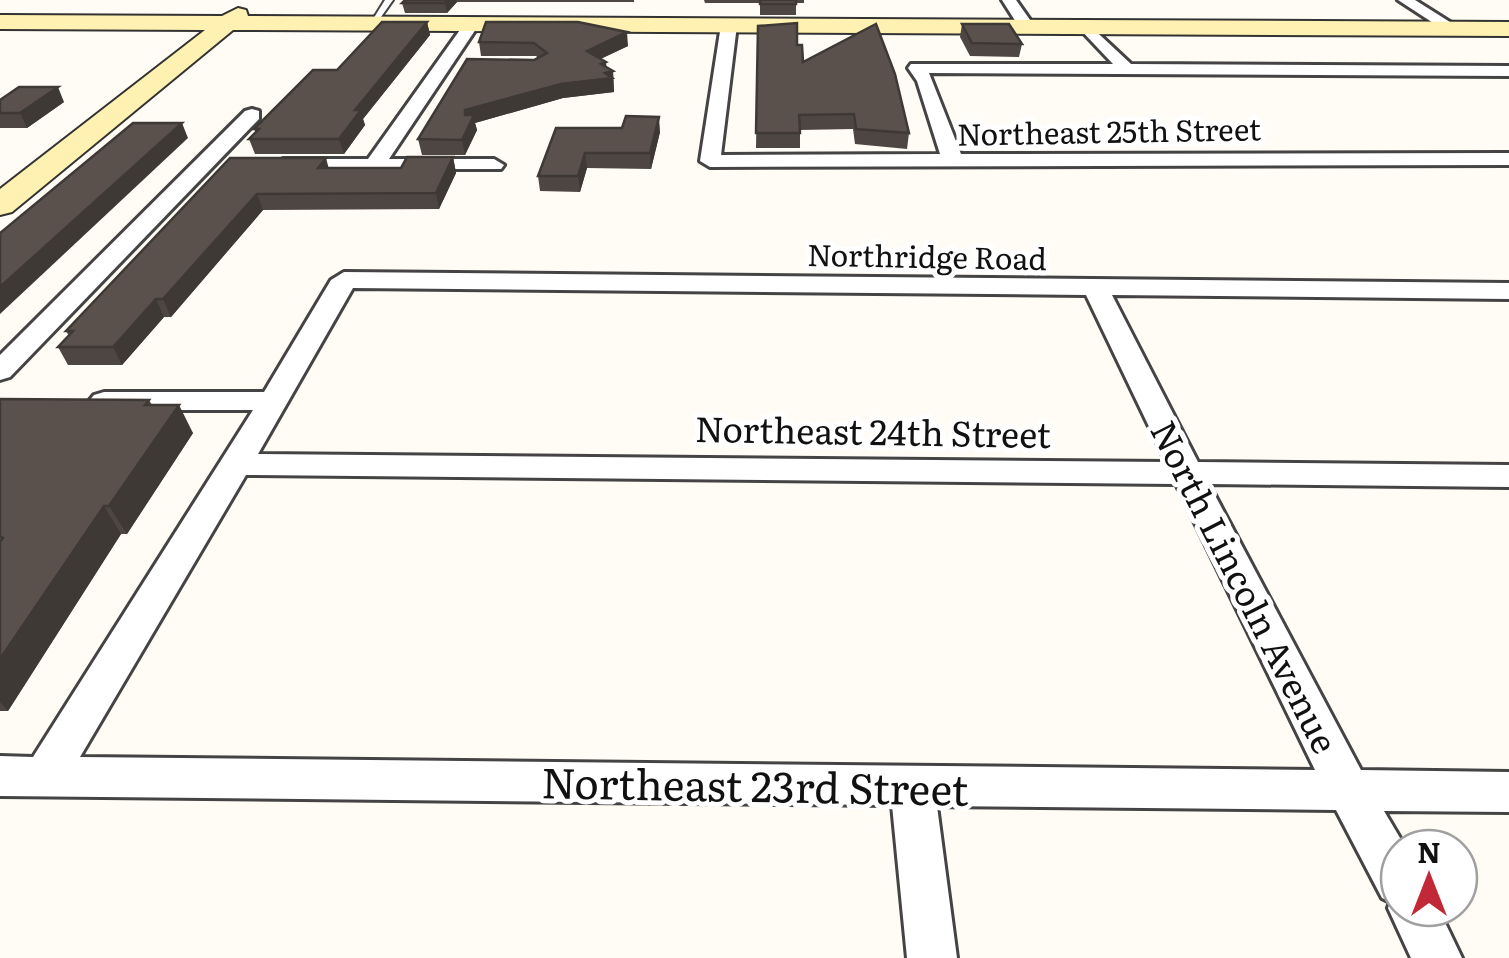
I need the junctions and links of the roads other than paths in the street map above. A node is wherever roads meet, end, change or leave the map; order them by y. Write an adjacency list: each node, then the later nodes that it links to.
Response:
1 (256, 0): 6 (street)
2 (389, 0): 7 (lane)
3 (1009, 0): 10 (street)
4 (1405, 0): 11 (street)
5 (0, 22): 6 (street)
6 (230, 22): 7 (street); 24 (street)
7 (373, 22): 8 (street)
8 (472, 22): 9 (street); 14 (street)
9 (729, 24): 10 (street); 20 (street, Northeast 25th Street)
10 (1027, 27): 13 (street)
11 (1453, 28): 12 (street); 13 (street)
12 (1509, 29)
13 (1099, 33): 16 (street)
14 (441, 64): 15 (street); 22 (street)
15 (473, 64)
16 (1127, 70): 17 (street); 20 (street)
17 (1509, 71)
18 (252, 114): 21 (street)
19 (1509, 160): 20 (street, Northeast 25th Street)
20 (953, 162)
21 (202, 164): 22 (street); 27 (street)
22 (374, 165): 23 (street)
23 (494, 165)
24 (0, 204)
25 (1096, 289): 26 (street, Northridge Road); 29 (street, Northridge Road); 31 (street, North Lincoln Avenue)
26 (1509, 291)
27 (0, 371)
28 (78, 400): 29 (street)
29 (274, 402): 30 (street)
30 (236, 464): 31 (street, Northeast 24th Street); 34 (street)
31 (1190, 474): 32 (street, Northeast 24th Street); 36 (street, North Lincoln Avenue)
32 (1509, 476)
33 (0, 776): 34 (street, Northeast 23rd Street)
34 (45, 776): 35 (street, Northeast 23rd Street)
35 (912, 786): 36 (street, Northeast 23rd Street); 40 (street)
36 (1348, 790): 37 (street, Northeast 23rd Street); 38 (street, North Lincoln Avenue)
37 (1509, 792)
38 (1379, 846)
39 (1422, 928): 41 (street)
40 (932, 958)
41 (1436, 958)

